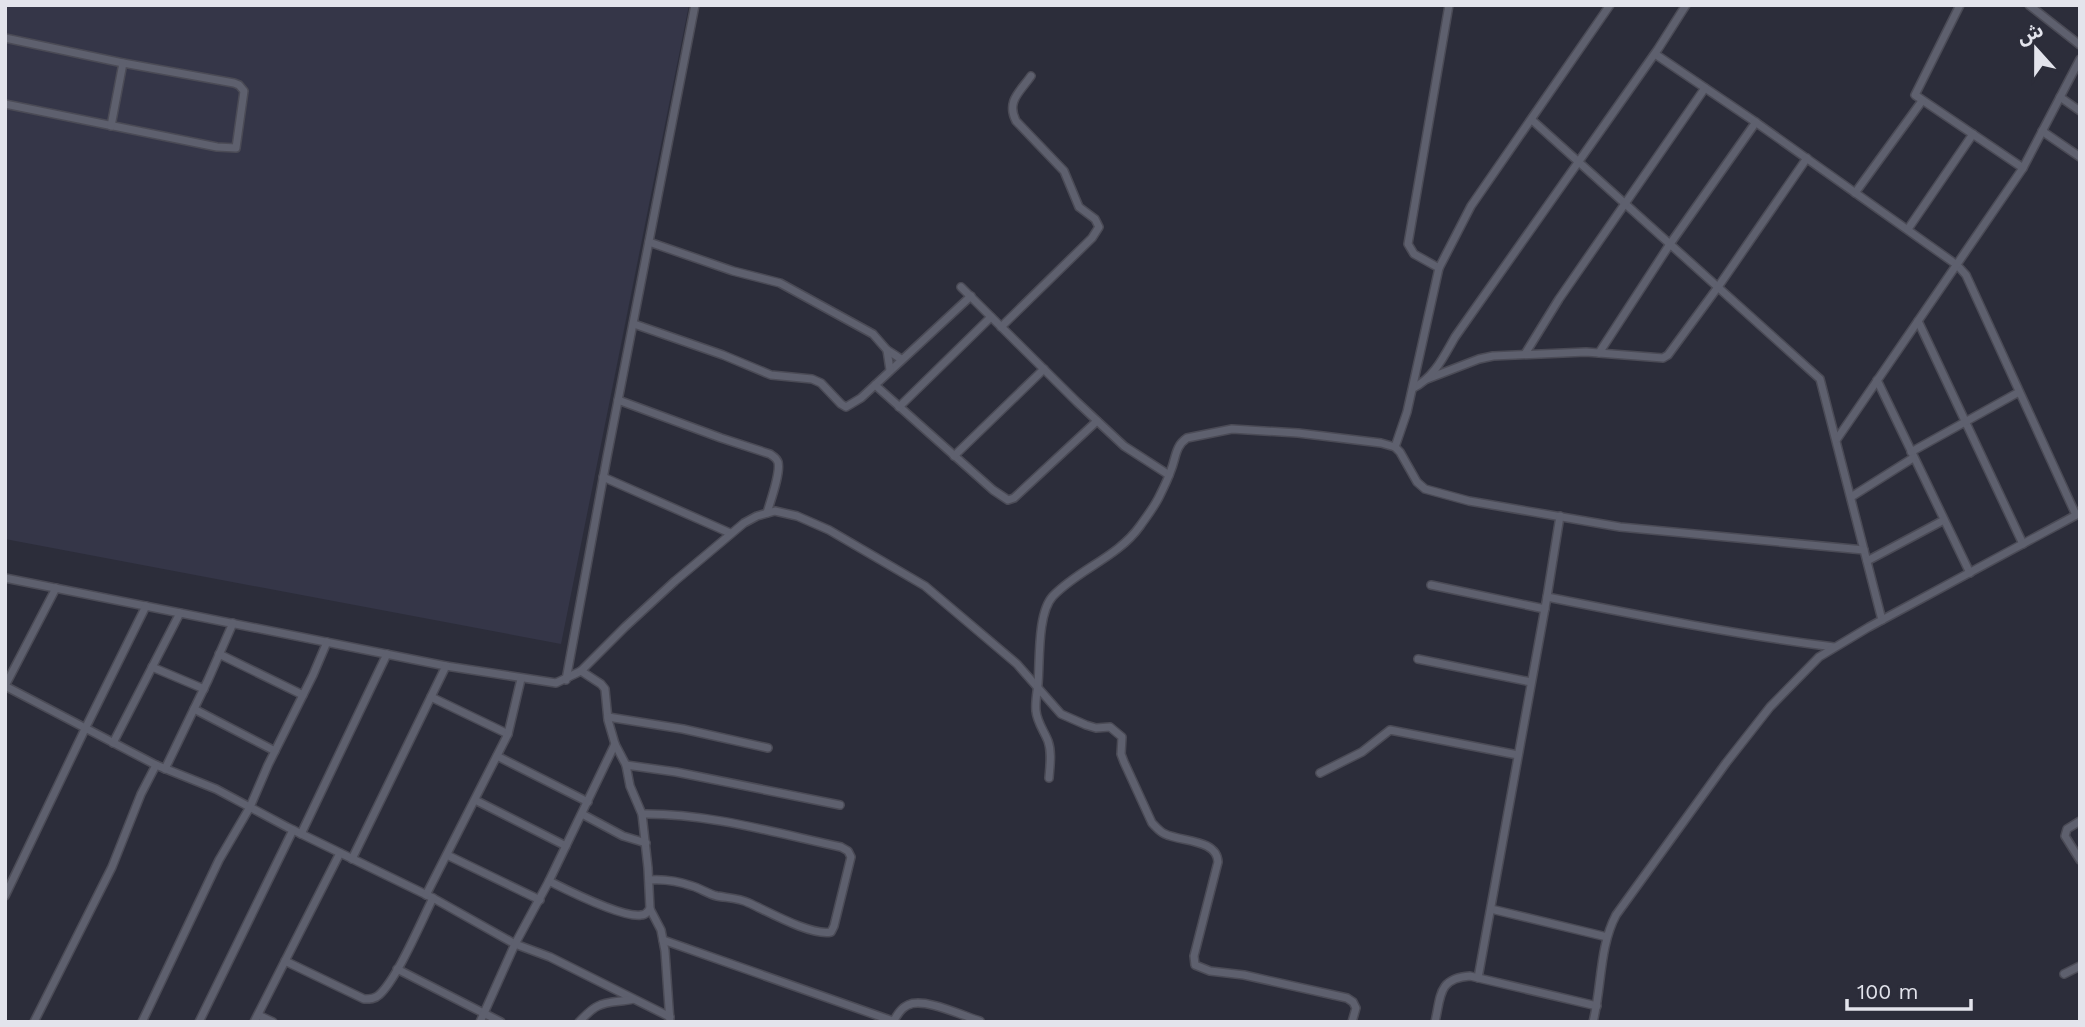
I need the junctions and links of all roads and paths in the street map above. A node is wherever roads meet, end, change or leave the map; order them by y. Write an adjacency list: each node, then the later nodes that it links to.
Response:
1 (695, 5): 30 (street)
2 (1449, 5): 33 (street)
3 (1610, 5): 18 (street)
4 (1686, 5): 9 (street)
5 (1960, 5): 15 (street)
6 (2029, 5): 8 (street)
7 (5, 38): 11 (street)
8 (2080, 45)
9 (1655, 54): 13 (street); 25 (street)
10 (2080, 59): 14 (street)
11 (123, 63): 20 (street); 20 (street)
12 (1031, 76): 40 (street)
13 (1705, 88): 19 (street); 28 (street)
14 (2060, 97): 17 (street); 21 (street)
15 (1922, 101): 22 (street); 27 (street)
16 (5, 104): 20 (street)
17 (2080, 111)
18 (1532, 120): 25 (street); 33 (street)
19 (1756, 122): 24 (street); 31 (street)
20 (111, 126)
21 (2042, 131): 23 (street); 26 (street)
22 (1973, 134): 26 (street); 29 (street)
23 (2080, 157)
24 (1807, 158): 27 (street); 35 (street)
25 (1578, 163): 28 (street); 47 (street)
26 (2023, 168): 32 (street)
27 (1854, 193): 29 (street)
28 (1625, 204): 31 (street); 43 (street)
29 (1908, 229): 32 (street)
30 (649, 242): 39 (street); 41 (street)
31 (1670, 244): 35 (street); 42 (street)
32 (1957, 265): 38 (street); 51 (street)
33 (1438, 268): 50 (street)
34 (961, 286): 36 (street)
35 (1718, 287): 42 (street); 56 (street)
36 (971, 296): 37 (street); 44 (street)
37 (991, 317): 40 (street); 53 (street)
38 (1918, 321): 48 (street); 55 (street)
39 (634, 324): 49 (street); 52 (street)
40 (1001, 327): 45 (street)
41 (887, 350): 44 (street); 46 (street)
42 (1600, 353): 43 (street)
43 (1525, 354): 47 (street)
44 (901, 359): 46 (street)
45 (1044, 369): 54 (street); 59 (street)
46 (890, 370): 49 (street)
47 (1427, 379): 50 (street)
48 (1877, 380): 56 (street); 58 (street)
49 (875, 385): 53 (street)
50 (1413, 388): 57 (street)
51 (2019, 392): 55 (street); 64 (street)
52 (618, 400): 61 (street); 63 (street)
53 (899, 407): 59 (street)
54 (1097, 421): 59 (street); 60 (street)
55 (1966, 422): 58 (street); 68 (street)
56 (1837, 439): 62 (street)
57 (1395, 447): 60 (street); 65 (street)
58 (1912, 455): 62 (street); 66 (street)
59 (954, 456)
60 (1169, 475): 93 (street)
61 (603, 477): 67 (street); 90 (street)
62 (1851, 497): 69 (street)
63 (767, 513): 67 (street); 93 (street)
64 (2078, 514): 68 (street)
65 (1560, 516): 69 (street); 75 (street)
66 (1944, 520): 70 (street); 71 (street)
67 (730, 533): 88 (street)
68 (2023, 544): 71 (street)
69 (1864, 550): 70 (street)
70 (1867, 561): 79 (street)
71 (1970, 573): 79 (street)
72 (5, 578): 74 (street)
73 (1431, 584): 77 (street)
74 (56, 588): 76 (street); 92 (street)
75 (1547, 597): 77 (street); 82 (street)
76 (146, 606): 78 (street); 99 (street)
77 (1545, 609): 91 (street)
78 (180, 613): 80 (street); 87 (street)
79 (1882, 620): 82 (street)
80 (233, 623): 81 (street); 83 (street)
81 (327, 642): 84 (street); 95 (street)
82 (1835, 647): 133 (street)
83 (219, 654): 94 (street); 95 (street)
84 (387, 654): 86 (street); 119 (street)
85 (1418, 659): 91 (street)
86 (446, 666): 89 (street); 96 (street)
87 (152, 667): 94 (street); 101 (street)
88 (581, 671): 90 (street); 98 (street)
89 (521, 679): 90 (street); 100 (street)
90 (566, 680)
91 (1531, 682): 105 (street)
92 (5, 686): 99 (street)
93 (1038, 688): 111 (street); 155 (street)
94 (204, 689): 97 (street)
95 (303, 695): 104 (street)
96 (431, 697): 100 (street); 124 (street)
97 (194, 709): 104 (street); 109 (street)
98 (608, 717): 102 (street); 103 (street)
99 (85, 729): 101 (street); 128 (street)
100 (508, 734): 106 (street)
101 (113, 743): 107 (street)
102 (615, 744): 108 (street); 113 (street)
103 (768, 748)
104 (275, 751): 115 (street)
105 (1518, 755): 110 (street); 132 (street)
106 (497, 756): 112 (street); 113 (street)
107 (156, 765): 109 (street); 148 (street)
108 (626, 765): 114 (street); 117 (street)
109 (165, 769): 115 (street)
110 (1320, 773)
111 (1049, 778)
112 (475, 800): 121 (street); 123 (street)
113 (588, 802): 116 (street)
114 (840, 805)
115 (250, 807): 119 (street); 149 (street)
116 (582, 814): 120 (street); 121 (street)
117 (642, 814): 120 (street); 126 (street)
118 (2080, 821): 125 (street)
119 (297, 832): 122 (street); 150 (street)
120 (646, 843): 126 (street)
121 (566, 846): 127 (street)
122 (340, 853): 124 (street); 136 (street)
123 (447, 855): 129 (street); 130 (street)
124 (352, 859): 129 (street)
125 (2080, 860)
126 (649, 880): 131 (street)
127 (549, 881): 130 (street); 131 (street)
128 (5, 896)
129 (430, 897): 135 (street); 138 (street)
130 (540, 900): 135 (street)
131 (650, 909): 134 (street)
132 (1491, 909): 133 (street); 140 (street)
133 (1607, 937): 142 (street)
134 (663, 940): 145 (street); 146 (street)
135 (515, 944): 141 (street); 143 (street)
136 (285, 961): 138 (street); 144 (street)
137 (2080, 966): 139 (street)
138 (397, 969): 143 (street)
139 (2064, 974)
140 (1478, 978): 142 (street); 156 (street)
141 (633, 999): 145 (street); 154 (street)
142 (1597, 1006): 157 (street)
143 (484, 1013): 152 (street); 153 (street)
144 (256, 1018): 151 (street)
145 (670, 1019)
146 (893, 1021): 147 (street)
147 (980, 1021)
148 (34, 1022)
149 (142, 1022)
150 (199, 1022)
151 (273, 1022)
152 (480, 1022)
153 (501, 1022)
154 (579, 1022)
155 (1352, 1022)
156 (1435, 1022)
157 (1593, 1022)

